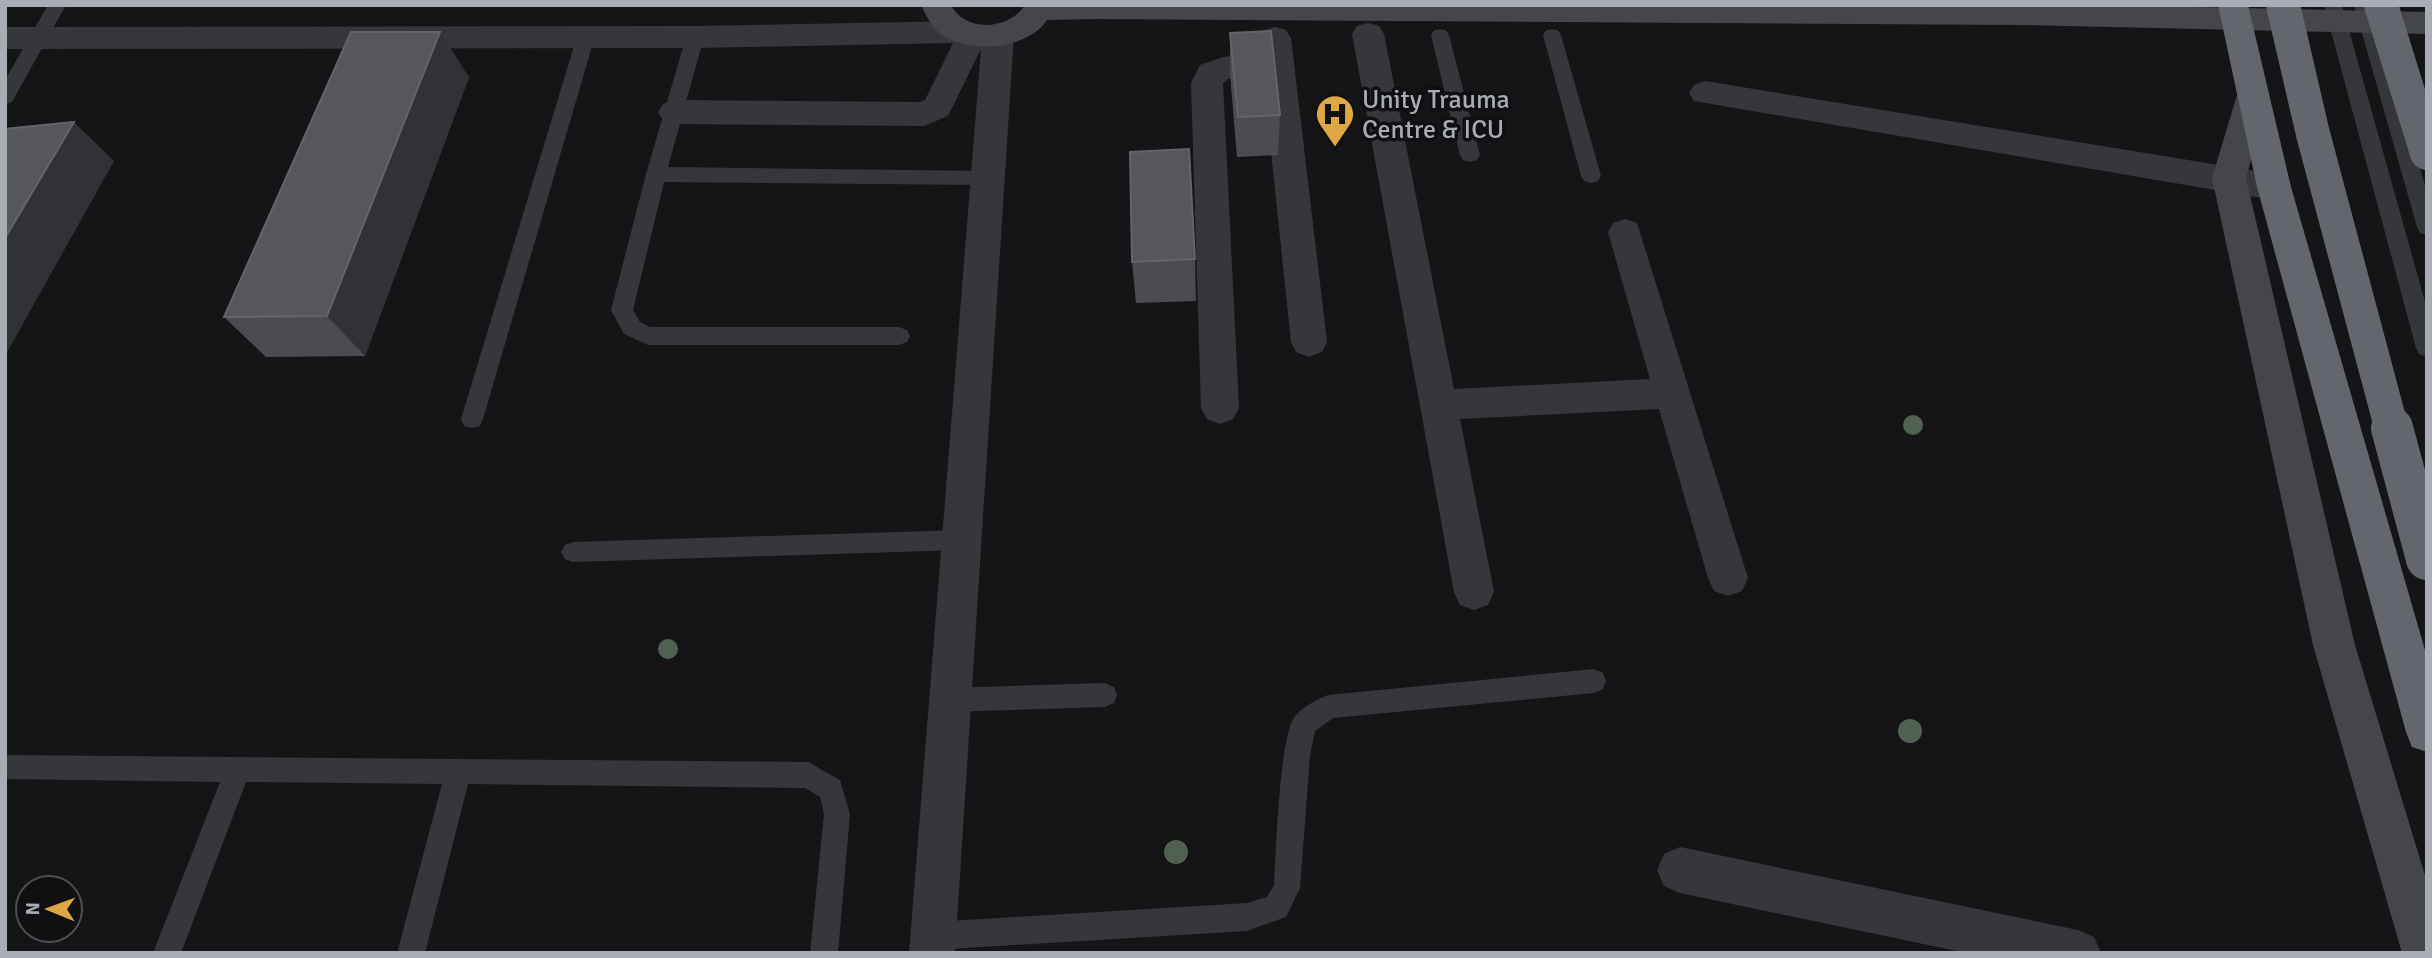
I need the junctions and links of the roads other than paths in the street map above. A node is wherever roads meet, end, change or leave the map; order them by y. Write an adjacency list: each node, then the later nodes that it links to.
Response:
1 (57, 5): 15 (lane)
2 (936, 5): 10 (street)
3 (2283, 5): 41 (highway, bridge)
4 (1040, 8): 5 (street); 10 (street)
5 (1096, 8): 8 (street); 18 (street)
6 (2234, 12): 7 (street); 8 (street); 20 (highway)
7 (2356, 12): 9 (street); 23 (highway, bridge); 30 (lane); 34 (lane)
8 (2018, 14): 13 (street)
9 (2427, 23)
10 (978, 34): 16 (street); 22 (street); 27 (street)
11 (1368, 34): 12 (street); 18 (street); 36 (street)
12 (1440, 35): 13 (street); 24 (lane)
13 (1552, 35): 26 (lane)
14 (586, 36): 15 (street); 16 (street); 38 (lane)
15 (40, 37): 17 (street); 21 (lane)
16 (695, 37): 22 (lane)
17 (5, 38)
18 (1277, 49): 33 (street); 37 (street)
19 (1705, 93): 28 (street)
20 (2253, 95): 28 (street); 29 (highway)
21 (5, 97)
22 (674, 112): 25 (lane)
23 (2427, 153)
24 (1470, 155)
25 (656, 174): 27 (lane); 32 (lane)
26 (1591, 176)
27 (988, 178): 39 (street)
28 (2229, 178): 29 (street); 57 (street)
29 (2274, 187): 47 (highway)
30 (2427, 227)
31 (1625, 232): 35 (street)
32 (899, 336)
33 (1310, 342)
34 (2427, 348)
35 (1673, 393): 36 (street); 42 (street)
36 (1437, 405): 43 (street)
37 (1220, 408)
38 (472, 419)
39 (961, 540): 40 (lane); 46 (street)
40 (573, 552)
41 (2427, 559)
42 (1728, 578)
43 (1474, 592)
44 (1594, 681): 52 (lane)
45 (1105, 695): 46 (lane)
46 (950, 700): 52 (street)
47 (2427, 732)
48 (5, 767): 49 (lane)
49 (238, 769): 50 (lane); 53 (lane)
50 (458, 772): 54 (lane); 55 (lane)
51 (1680, 870): 56 (street)
52 (932, 944)
53 (167, 953)
54 (411, 953)
55 (824, 953)
56 (2078, 953)
57 (2425, 953)

